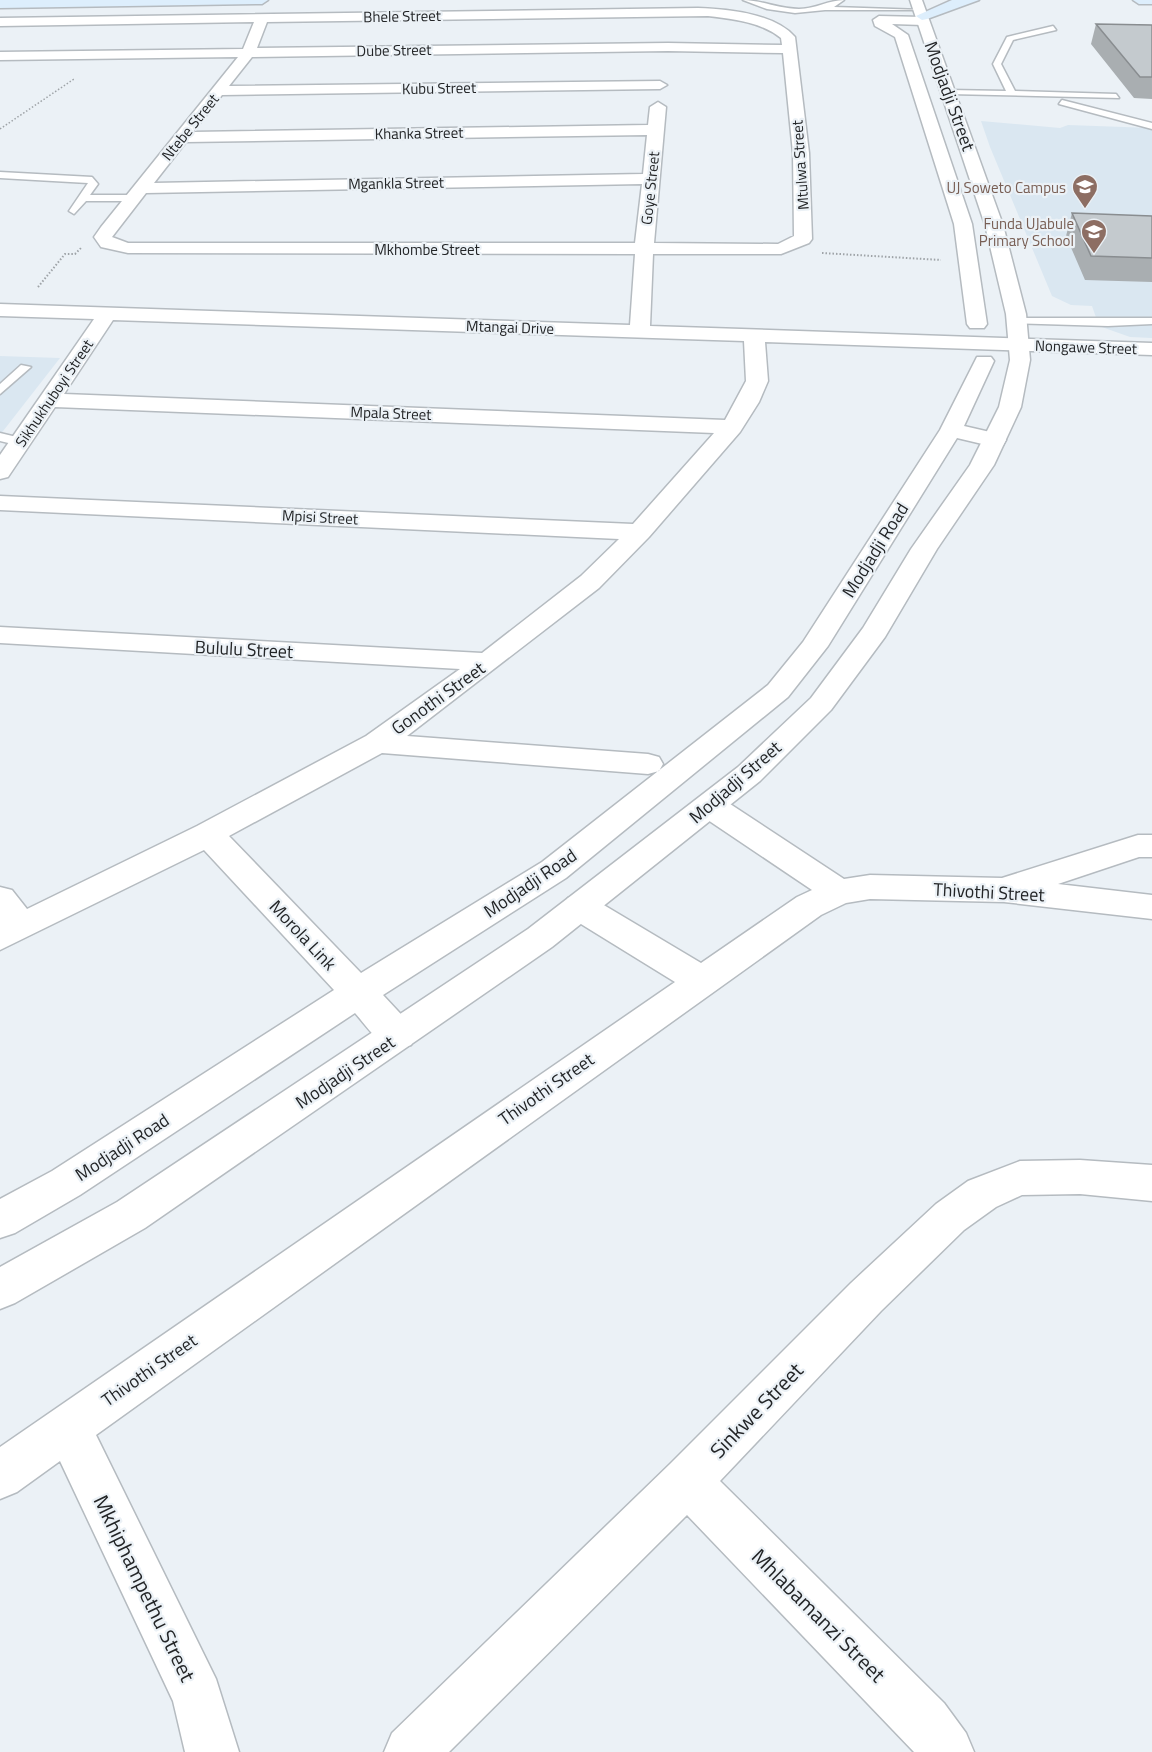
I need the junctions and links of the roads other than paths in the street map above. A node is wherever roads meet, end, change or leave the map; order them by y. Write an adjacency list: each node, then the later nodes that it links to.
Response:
1 (262, 0): 7 (main road)
2 (746, 0): 9 (lane)
3 (841, 0): 9 (lane)
4 (974, 0): 10 (main road)
5 (1139, 0): 6 (main road)
6 (1152, 0)
7 (161, 1): 8 (main road)
8 (0, 4)
9 (828, 9): 11 (lane)
10 (920, 12): 11 (street); 21 (street, Modjadji Street)
11 (876, 15): 33 (street)
12 (262, 18): 13 (street, Bhele Street); 16 (street, Bhele Street); 17 (street, Ntebe Street)
13 (0, 22)
14 (1053, 28): 22 (lane)
15 (668, 46): 16 (street, Dube Street); 17 (street, Dube Street); 19 (street, Goye Street)
16 (787, 48): 37 (street, Mtulwa Street)
17 (248, 53): 18 (street, Dube Street); 20 (street, Ntebe Street)
18 (0, 56)
19 (660, 85): 20 (street, Kubu Street); 26 (street, Goye Street)
20 (219, 91): 27 (street, Ntebe Street)
21 (949, 92): 22 (lane); 34 (street, Modjadji Street)
22 (1012, 94): 23 (lane)
23 (1032, 94): 24 (lane); 25 (lane)
24 (1116, 96)
25 (1152, 126)
26 (656, 129): 27 (street, Khanka Street); 29 (street, Goye Street)
27 (183, 137): 30 (street, Ntebe Street)
28 (0, 175): 31 (lane)
29 (651, 179): 30 (street, Mgankla Street); 36 (street, Goye Street)
30 (137, 193): 31 (lane); 35 (street, Ntebe Street)
31 (84, 198): 32 (lane)
32 (74, 211)
33 (963, 224): 34 (street); 41 (street)
34 (994, 225): 42 (street, Modjadji Street)
35 (107, 231): 36 (street, Mkhombe Street)
36 (644, 249): 37 (street, Mkhombe Street); 43 (street, Goye Street)
37 (764, 249)
38 (9, 310): 39 (street, Mtangai Drive)
39 (108, 313): 43 (street, Mtangai Drive); 49 (street, Sikhukhuboyi Street)
40 (1147, 321): 42 (lane)
41 (977, 324)
42 (1017, 324): 44 (street, Mtangai Drive); 45 (street, Nongawe Street); 53 (street, Modjadji Street)
43 (640, 331): 44 (street, Mtangai Drive)
44 (754, 335): 50 (street, Gonothi Street)
45 (1152, 349)
46 (984, 361): 51 (street, Modjadji Road)
47 (25, 367): 48 (lane)
48 (0, 390)
49 (51, 400): 50 (street, Mpala Street); 52 (street, Sikhukhuboyi Street)
50 (732, 427): 56 (street, Gonothi Street)
51 (951, 430): 53 (street); 71 (street, Modjadji Road)
52 (10, 440): 54 (street, Sikhukhuboyi Street)
53 (995, 440): 61 (street, Modjadji Street)
54 (0, 472)
55 (0, 503): 56 (street, Mpisi Street)
56 (640, 532): 58 (street, Gonothi Street)
57 (0, 635): 58 (street, Bululu Street)
58 (488, 662): 59 (street, Gonothi Street)
59 (377, 743): 60 (street); 62 (street, Gonothi Street)
60 (648, 764)
61 (710, 806): 65 (street); 67 (street, Modjadji Street)
62 (208, 834): 69 (street, Gonothi Street); 71 (street, Morola Link)
63 (1152, 846): 64 (street)
64 (1004, 890): 65 (street, Thivothi Street); 68 (street, Thivothi Street)
65 (839, 892): 70 (street, Thivothi Street)
66 (0, 899): 69 (street)
67 (580, 907): 70 (street); 72 (street, Modjadji Street)
68 (1152, 907)
69 (11, 932)
70 (702, 981): 76 (street, Thivothi Street)
71 (358, 993): 72 (street, Morola Link); 74 (street, Modjadji Road)
72 (399, 1035): 75 (street, Modjadji Street)
73 (1152, 1184): 78 (street, Sinkwe Street)
74 (0, 1220)
75 (0, 1289)
76 (68, 1427): 77 (street, Thivothi Street); 79 (street, Mkhiphampethu Street)
77 (0, 1474)
78 (687, 1480): 80 (street, Sinkwe Street); 81 (street, Mhlabamanzi Street)
79 (212, 1752)
80 (411, 1752)
81 (947, 1752)

